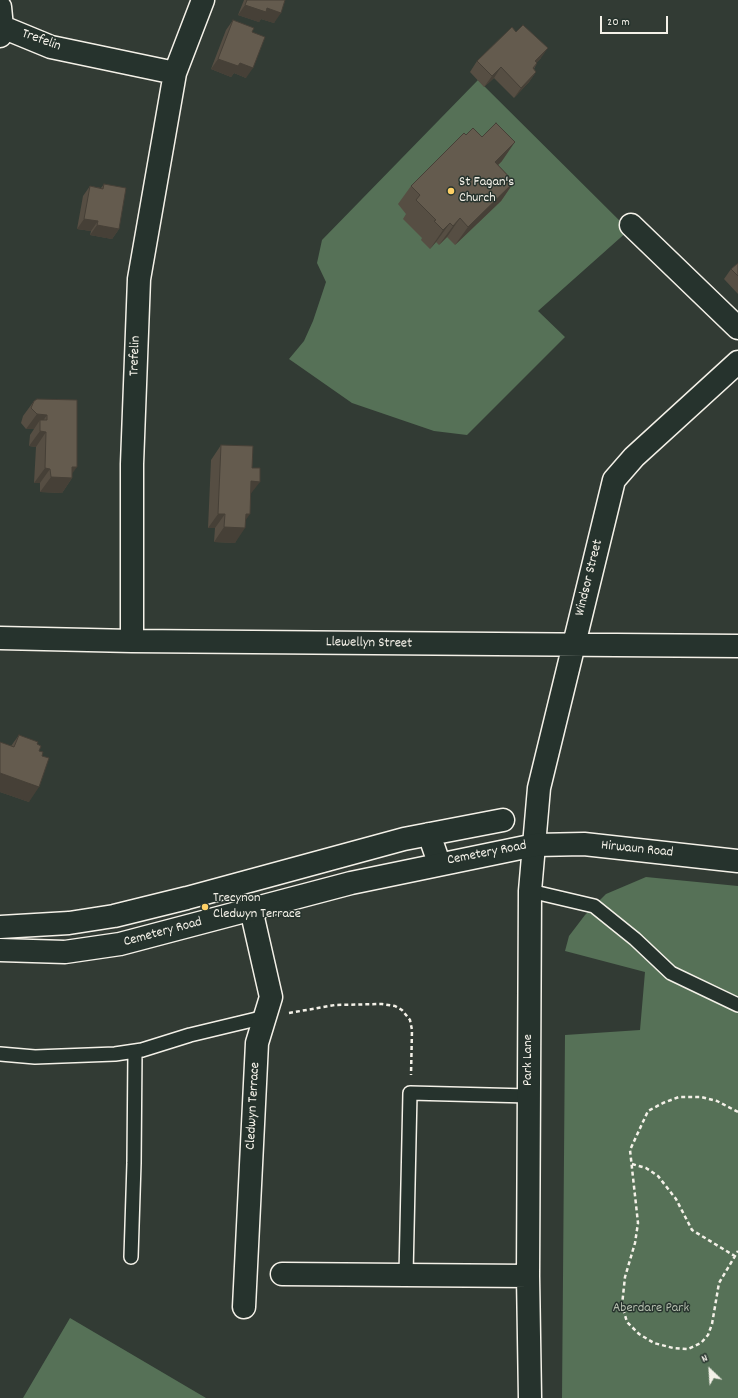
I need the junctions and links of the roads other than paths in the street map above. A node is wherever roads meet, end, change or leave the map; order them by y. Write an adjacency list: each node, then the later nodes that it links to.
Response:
1 (203, 0): 3 (street, Trefelin)
2 (0, 24): 3 (street, Trefelin)
3 (175, 73): 8 (street, Trefelin)
4 (630, 225): 5 (street)
5 (738, 328)
6 (738, 362): 9 (street, Windsor Street)
7 (0, 638): 8 (street, Llewellyn Street)
8 (132, 641): 9 (street, Llewellyn Street)
9 (573, 646): 10 (street, Llewellyn Street); 13 (street, Windsor Street)
10 (738, 646)
11 (503, 820): 12 (street, Cemetery Road)
12 (429, 834): 15 (street, Cemetery Road); 18 (street, Cemetery Road)
13 (535, 845): 14 (street, Hirwaun Road); 15 (street, Cemetery Road); 16 (street, Park Lane)
14 (738, 861)
15 (439, 863): 17 (street, Cemetery Road)
16 (530, 891): 20 (lane); 24 (street, Park Lane)
17 (251, 909): 19 (street, Cemetery Road); 21 (street, Cledwyn Terrace)
18 (0, 928)
19 (0, 950)
20 (738, 1005)
21 (265, 1017): 22 (lane); 29 (street, Cledwyn Terrace)
22 (135, 1051): 23 (lane); 25 (lane)
23 (0, 1054)
24 (529, 1096): 27 (lane); 28 (street, Park Lane)
25 (131, 1257)
26 (282, 1274): 27 (street)
27 (406, 1275): 28 (street)
28 (528, 1276): 30 (street, Park Lane)
29 (244, 1307)
30 (530, 1398)

